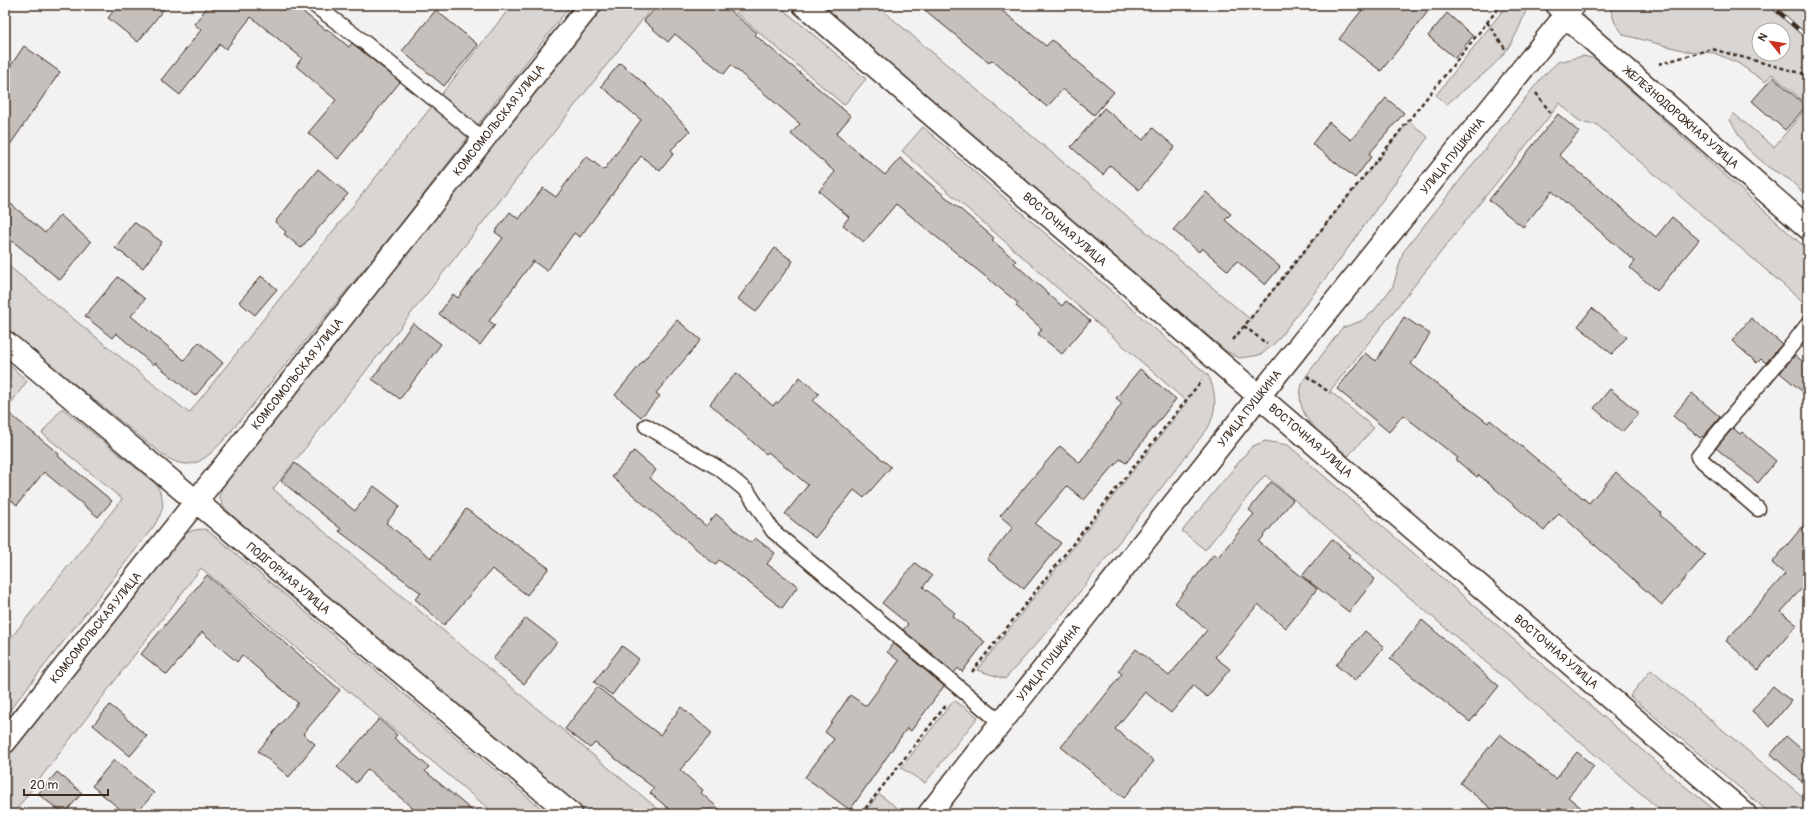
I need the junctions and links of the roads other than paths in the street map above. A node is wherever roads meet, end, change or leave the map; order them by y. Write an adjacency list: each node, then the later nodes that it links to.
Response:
1 (314, 5): 5 (lane)
2 (590, 5): 5 (street, КОМСОМОЛЬСКАЯ УЛИЦА)
3 (804, 5): 9 (street, ВОСТОЧНАЯ УЛИЦА)
4 (1565, 9): 6 (street, ЖЕЛЕЗНОДОРОЖНАЯ УЛИЦА); 9 (street, УЛИЦА ПУШКИНА)
5 (484, 140): 11 (street, КОМСОМОЛЬСКАЯ УЛИЦА)
6 (1808, 228)
7 (1808, 324): 12 (lane)
8 (5, 342): 11 (street, ПОДГОРНАЯ УЛИЦА)
9 (1259, 396): 13 (street, УЛИЦА ПУШКИНА); 17 (street, ВОСТОЧНАЯ УЛИЦА)
10 (646, 426): 13 (lane)
11 (195, 501): 14 (street, КОМСОМОЛЬСКАЯ УЛИЦА); 15 (street, ПОДГОРНАЯ УЛИЦА)
12 (1758, 509)
13 (1001, 723): 16 (street, УЛИЦА ПУШКИНА)
14 (5, 742)
15 (572, 814)
16 (929, 814)
17 (1745, 814)

